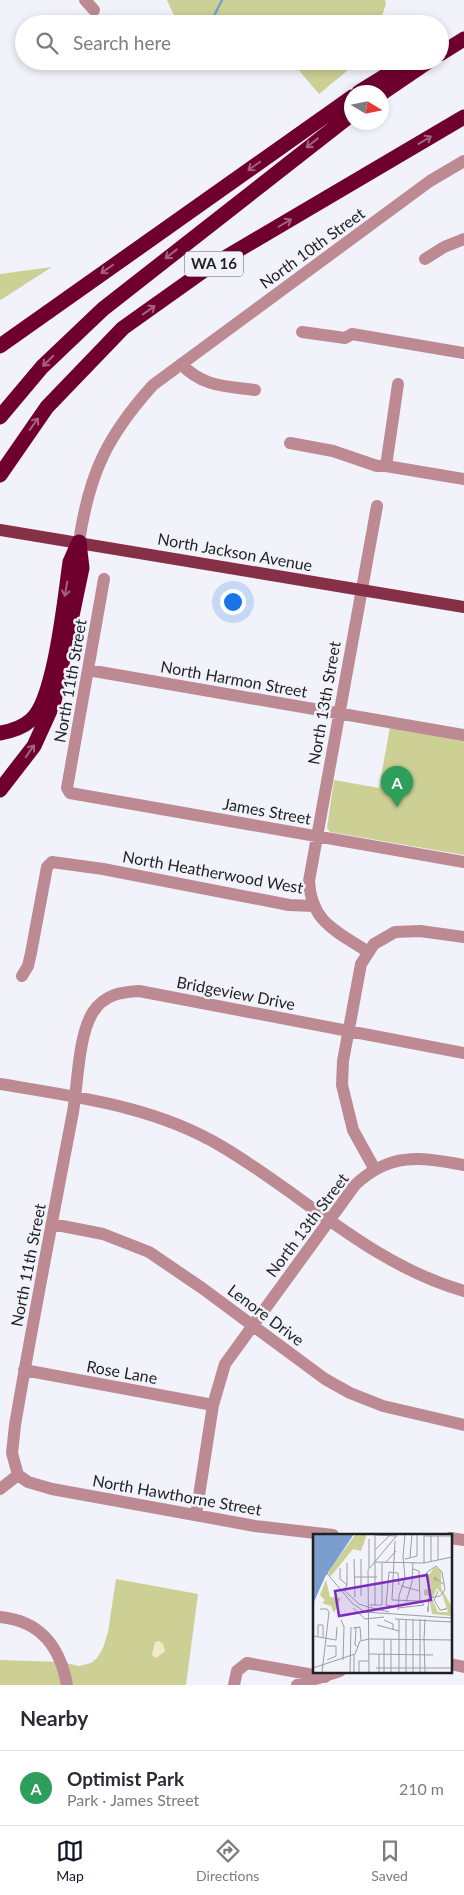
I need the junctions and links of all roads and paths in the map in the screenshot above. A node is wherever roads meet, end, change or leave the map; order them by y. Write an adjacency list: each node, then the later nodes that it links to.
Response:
1 (464, 29): 2 (highway)
2 (449, 38)
3 (464, 39): 4 (highway)
4 (449, 48)
5 (394, 70): 7 (highway)
6 (416, 70): 8 (highway)
7 (370, 85)
8 (389, 88)
9 (344, 103): 16 (highway, one-way to 16)
10 (464, 117): 24 (highway, WA 16, one-way to 10)
11 (344, 120): 21 (highway, WA 16, one-way to 21)
12 (464, 160): 18 (street, North 10th Street)
13 (464, 239): 14 (street)
14 (425, 259)
15 (302, 332): 17 (street)
16 (0, 346)
17 (464, 353)
18 (180, 364): 20 (street); 29 (street, North 10th Street)
19 (398, 384): 23 (street)
20 (255, 390)
21 (0, 417)
22 (290, 443): 23 (street)
23 (386, 466): 25 (street)
24 (3, 470): 26 (highway)
25 (464, 479)
26 (0, 480)
27 (377, 506): 31 (street, North 13th Street)
28 (0, 530): 29 (main road, North Jackson Avenue)
29 (79, 542): 31 (main road, North Jackson Avenue); 35 (highway, one-way to 35); 38 (highway, one-way to 29)
30 (104, 579): 33 (street, North 11th Street)
31 (362, 590): 32 (main road, North Jackson Avenue); 34 (street, North 13th Street)
32 (464, 607)
33 (88, 670): 34 (street, North Harmon Street); 37 (street, North 11th Street)
34 (339, 713): 36 (street, North Harmon Street); 39 (street, North 13th Street)
35 (0, 733)
36 (464, 735)
37 (68, 788): 39 (street, James Street)
38 (0, 790)
39 (316, 836): 40 (street, James Street); 41 (street, North 13th Street)
40 (464, 862)
41 (313, 906): 43 (street, North Heatherwood West); 44 (street, North Heatherwood West)
42 (464, 937): 43 (street)
43 (367, 951): 45 (street)
44 (22, 976)
45 (349, 1032): 46 (street, Bridgeview Drive); 48 (street, Bridgeview Drive); 50 (street)
46 (464, 1053)
47 (0, 1084): 48 (street)
48 (76, 1097): 51 (street); 52 (street, North 11th Street)
49 (464, 1165): 50 (street)
50 (374, 1168): 51 (street, North 13th Street)
51 (329, 1220): 53 (street); 54 (street, North 13th Street)
52 (52, 1224): 54 (street, Lenore Drive); 55 (street, North 11th Street)
53 (464, 1291)
54 (252, 1326): 56 (street, North 13th Street); 57 (street, Lenore Drive)
55 (24, 1370): 56 (street, Rose Lane); 58 (street, North 11th Street)
56 (214, 1405): 60 (street, North 13th Street)
57 (464, 1425)
58 (18, 1475): 59 (street); 60 (street, North Hawthorne Street)
59 (0, 1489)
60 (196, 1515): 61 (street, North Hawthorne Street)
61 (319, 1534)
62 (0, 1617): 65 (street)
63 (337, 1672): 64 (street)
64 (325, 1676): 66 (street); 67 (street)
65 (67, 1685)
66 (234, 1685)
67 (297, 1685)

